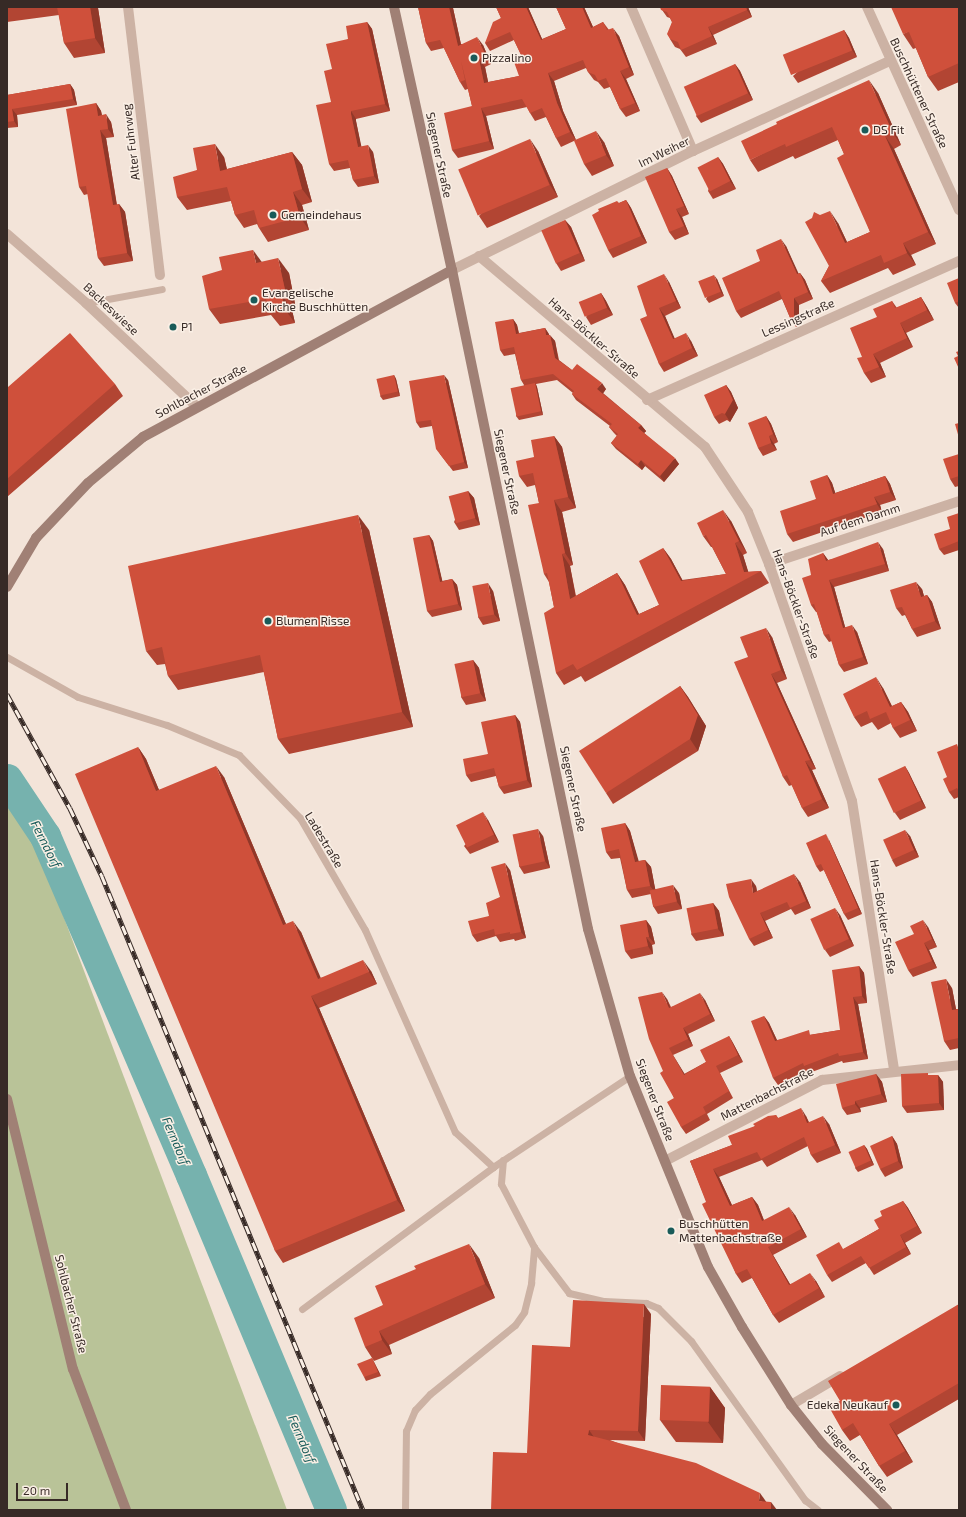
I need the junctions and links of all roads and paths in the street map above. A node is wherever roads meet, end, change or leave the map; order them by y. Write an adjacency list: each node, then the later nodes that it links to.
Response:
1 (128, 7): 12 (street, Alter Fuhrweg)
2 (394, 7): 11 (main road, Siegener Straße)
3 (631, 7): 6 (street)
4 (867, 7): 5 (street, Buschhüttener Straße)
5 (890, 61): 6 (street, Im Weiher); 7 (street, Buschhüttener Straße)
6 (693, 151): 9 (street, Im Weiher)
7 (959, 210)
8 (7, 234): 14 (street, Backeswiese)
9 (479, 256): 11 (street, Im Weiher); 15 (street, Hans-Böckler-Straße)
10 (959, 261): 15 (street, Lessingstraße)
11 (452, 270): 16 (main road, Sohlbacher Straße); 23 (main road, Siegener Straße)
12 (160, 275)
13 (162, 289): 14 (lane)
14 (86, 303): 16 (street, Backeswiese)
15 (647, 400): 18 (street, Hans-Böckler-Straße)
16 (196, 406): 19 (main road, Sohlbacher Straße)
17 (959, 501): 18 (street, Auf dem Damm)
18 (769, 564): 22 (street, Hans-Böckler-Straße)
19 (7, 587)
20 (7, 657): 27 (lane, Ladestraße)
21 (959, 1065): 22 (street, Mattenbachstraße)
22 (894, 1070): 26 (street, Mattenbachstraße)
23 (630, 1076): 25 (lane); 26 (main road, Siegener Straße)
24 (7, 1099): 32 (main road, Sohlbacher Straße)
25 (503, 1160): 27 (lane); 28 (lane)
26 (665, 1161): 31 (main road, Siegener Straße)
27 (493, 1167): 29 (lane)
28 (534, 1247): 33 (lane); 34 (lane)
29 (302, 1309)
30 (852, 1369): 31 (street)
31 (792, 1405): 35 (main road, Siegener Straße)
32 (126, 1510)
33 (405, 1510)
34 (818, 1510)
35 (887, 1510)

